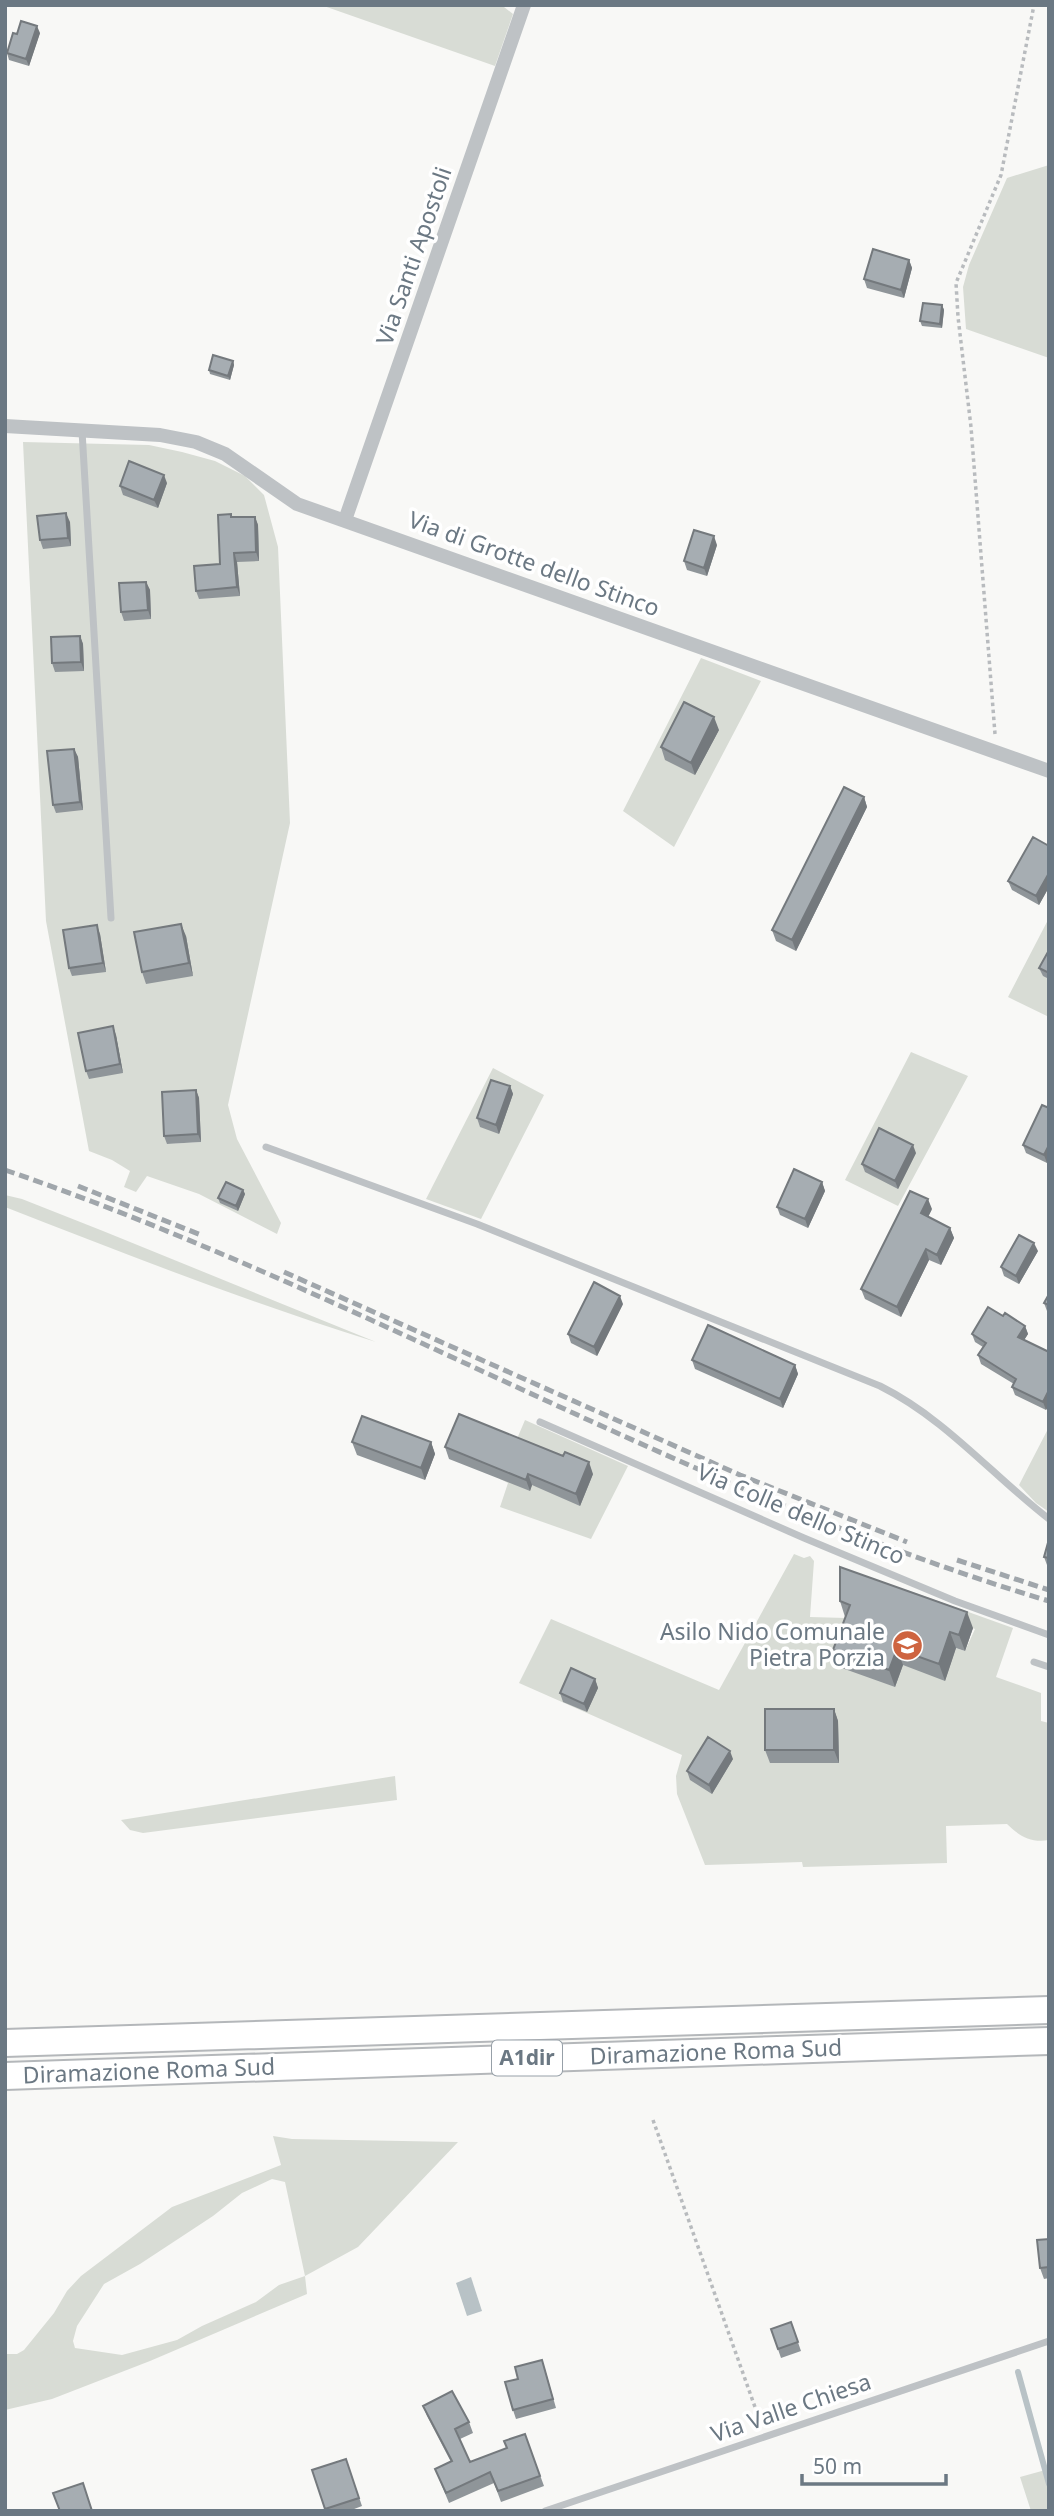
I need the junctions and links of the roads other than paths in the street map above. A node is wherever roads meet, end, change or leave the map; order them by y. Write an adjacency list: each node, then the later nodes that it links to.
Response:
1 (524, 5): 4 (street, Via Santi Apostoli)
2 (5, 426): 3 (street, Via di Grotte dello Stinco)
3 (82, 431): 4 (street, Via di Grotte dello Stinco); 6 (lane)
4 (345, 520): 5 (street, Via di Grotte dello Stinco)
5 (1049, 771)
6 (111, 918)
7 (266, 1147): 9 (lane)
8 (540, 1422): 10 (lane, Via Colle dello Stinco)
9 (1049, 1519)
10 (1049, 1635)
11 (1034, 1662): 12 (lane)
12 (1049, 1667)
13 (1049, 2010): 15 (highway, Diramazione Roma Sud / A1dir)
14 (1049, 2041): 16 (highway, Diramazione Roma Sud / A1dir)
15 (5, 2043)
16 (5, 2076)
17 (1049, 2341): 18 (lane, Via Valle Chiesa)
18 (545, 2511)

